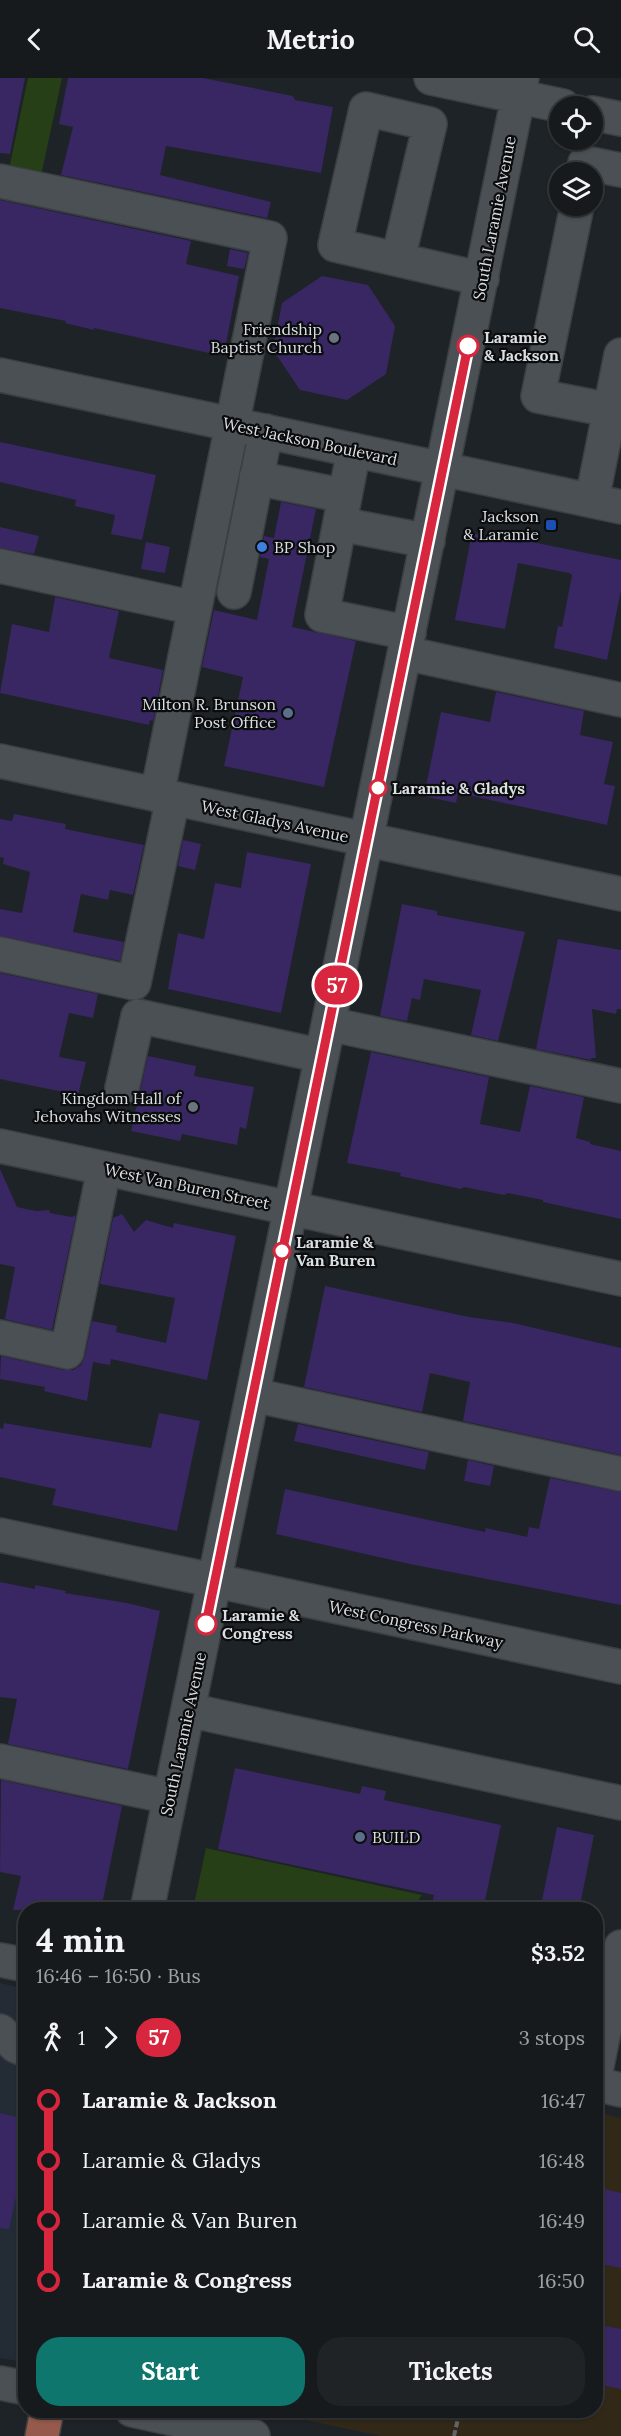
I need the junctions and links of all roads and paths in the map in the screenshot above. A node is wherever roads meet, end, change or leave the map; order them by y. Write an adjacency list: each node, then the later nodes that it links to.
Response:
1 (431, 78): 2 (street)
2 (520, 87): 3 (street); 11 (street, South Laramie Avenue)
3 (549, 100)
4 (603, 115): 5 (street)
5 (621, 119)
6 (603, 166): 7 (street)
7 (621, 170)
8 (0, 181): 15 (street)
9 (575, 216): 14 (street)
10 (399, 259): 10 (street); 11 (street)
11 (482, 279): 18 (street, South Laramie Avenue)
12 (621, 356): 14 (street)
13 (0, 375): 15 (street, West Jackson Boulevard)
14 (610, 410): 20 (street)
15 (232, 424): 16 (street, West Jackson Boulevard); 25 (street)
16 (266, 431): 17 (street, West Jackson Boulevard); 19 (street)
17 (354, 450): 18 (street, West Jackson Boulevard); 21 (street)
18 (443, 469): 20 (street, West Jackson Boulevard); 22 (street, South Laramie Avenue)
19 (256, 478): 21 (street); 24 (street)
20 (606, 503)
21 (342, 510): 22 (street); 26 (street)
22 (428, 541): 26 (street, South Laramie Avenue)
23 (0, 566): 25 (street)
24 (234, 592)
25 (195, 608): 29 (street)
26 (407, 643): 27 (street); 30 (street, South Laramie Avenue)
27 (621, 700)
28 (0, 761): 29 (street, West Gladys Avenue)
29 (165, 797): 30 (street, West Gladys Avenue); 32 (street)
30 (367, 841): 31 (street, West Gladys Avenue); 33 (street, South Laramie Avenue)
31 (621, 894)
32 (0, 954)
33 (329, 1024): 34 (street, South Laramie Avenue); 35 (street)
34 (322, 1056): 36 (street); 39 (street, South Laramie Avenue)
35 (621, 1086)
36 (122, 1088)
37 (0, 1146): 38 (street, West Van Buren Street)
38 (104, 1169): 39 (street, West Van Buren Street); 41 (street)
39 (291, 1209): 40 (street, West Van Buren Street); 42 (street, South Laramie Avenue)
40 (621, 1279)
41 (0, 1337)
42 (253, 1395): 43 (street); 45 (street, South Laramie Avenue)
43 (621, 1474)
44 (0, 1535): 45 (street, West Congress Parkway)
45 (214, 1581): 46 (street, West Congress Parkway); 47 (street, South Laramie Avenue)
46 (621, 1667)
47 (188, 1710): 49 (street, South Laramie Avenue); 50 (street)
48 (0, 1761): 49 (street)
49 (170, 1797): 51 (street, South Laramie Avenue)
50 (621, 1803)
51 (149, 1902)
52 (621, 1947): 56 (street)
53 (0, 1960): 54 (street)
54 (18, 1963)
55 (0, 2031): 57 (street)
56 (603, 2037)
57 (18, 2047)
58 (603, 2086): 59 (street)
59 (621, 2090)
60 (0, 2383): 61 (street)
61 (18, 2386)
62 (45, 2418): 65 (main road)
63 (169, 2418): 66 (street)
64 (458, 2418): 67 (path)
65 (42, 2436)
66 (253, 2436)
67 (454, 2436)

